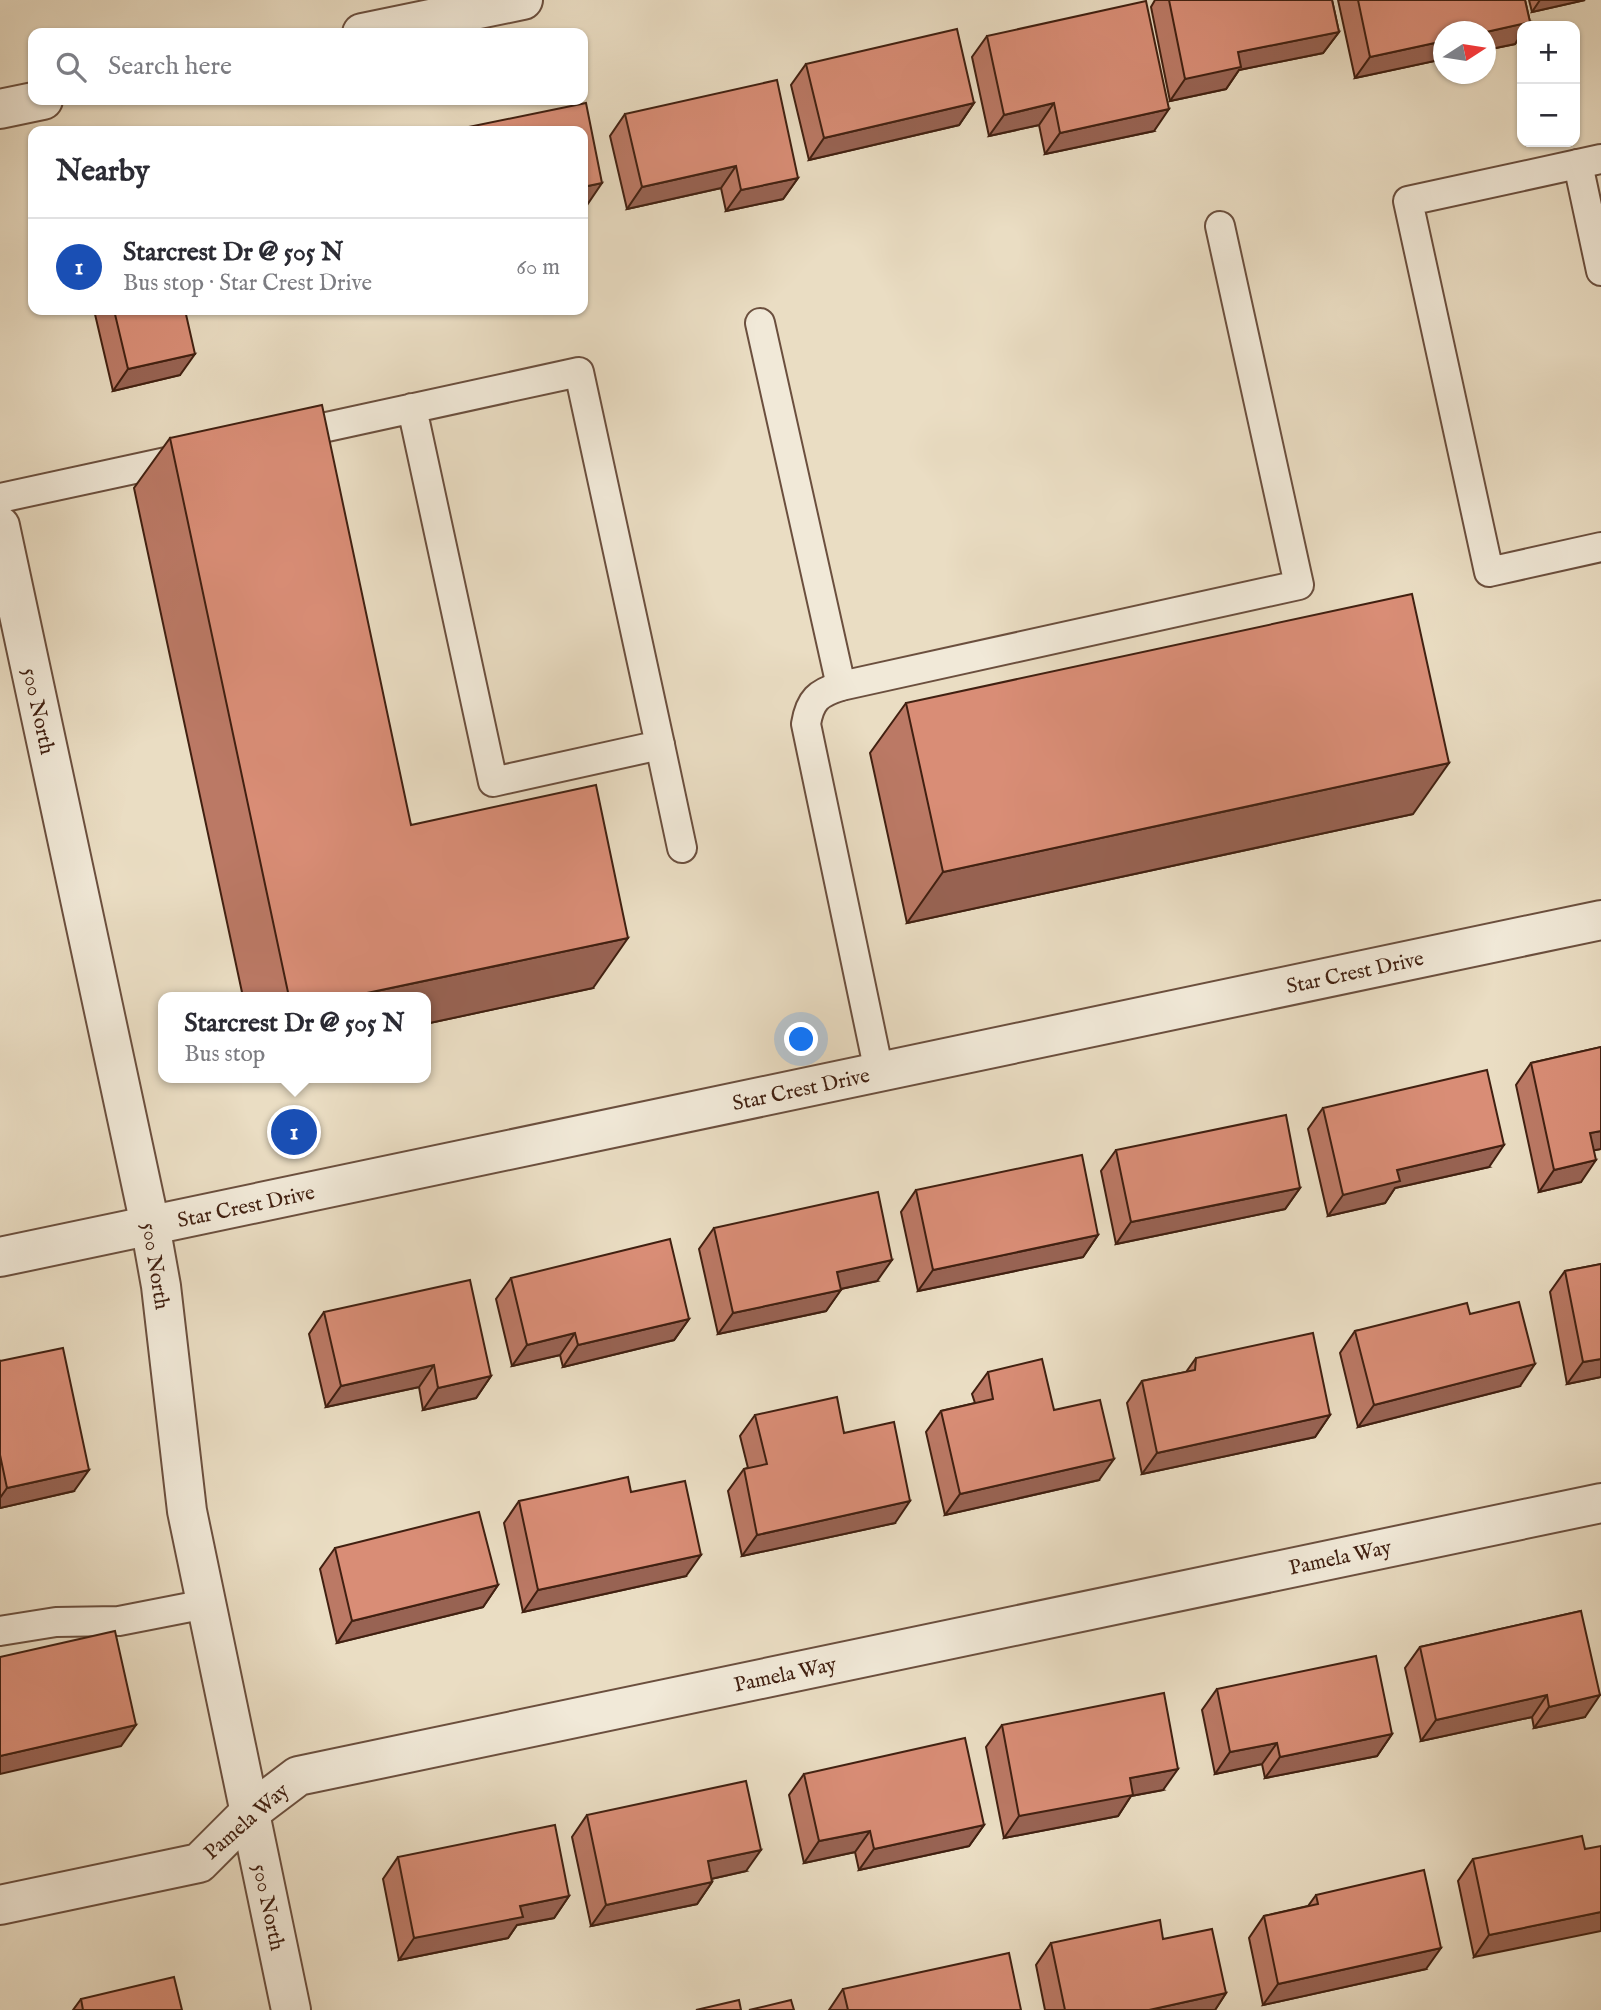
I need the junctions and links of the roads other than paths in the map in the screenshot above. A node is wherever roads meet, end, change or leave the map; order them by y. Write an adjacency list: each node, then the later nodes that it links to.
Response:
1 (523, 0): 2 (street)
2 (386, 28)
3 (28, 103): 4 (street)
4 (0, 109)
5 (1589, 162): 7 (lane); 14 (lane)
6 (1220, 226): 16 (lane)
7 (1601, 271)
8 (760, 323): 16 (lane)
9 (412, 408): 10 (lane); 17 (lane); 17 (lane)
10 (268, 440)
11 (216, 451): 12 (lane)
12 (0, 498)
13 (0, 526): 15 (street, 500 North)
14 (1601, 547)
15 (15, 672): 21 (street, 500 North)
16 (841, 685): 20 (lane)
17 (660, 746): 18 (lane)
18 (682, 848)
19 (1601, 920): 20 (street, Star Crest Drive)
20 (879, 1072): 21 (street, Star Crest Drive)
21 (150, 1225): 22 (street, Star Crest Drive); 24 (street, 500 North)
22 (0, 1257)
23 (1601, 1503): 26 (street, Pamela Way)
24 (206, 1604): 25 (lane); 26 (street, 500 North)
25 (0, 1631)
26 (249, 1813): 27 (street, Pamela Way); 28 (street, 500 North)
27 (0, 1905)
28 (290, 2010)

